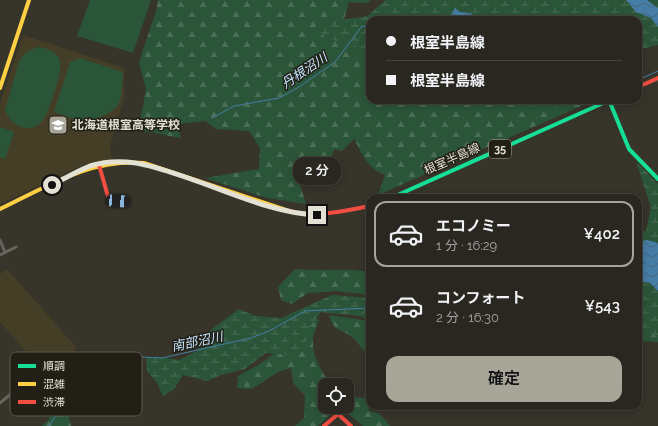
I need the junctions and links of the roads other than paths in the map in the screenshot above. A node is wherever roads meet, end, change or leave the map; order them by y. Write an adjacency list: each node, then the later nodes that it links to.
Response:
1 (29, 0): 4 (main road)
2 (658, 78): 3 (main road)
3 (642, 85)
4 (0, 88)
5 (600, 104): 9 (main road, 根室半島線 / 35)
6 (611, 104): 8 (main road)
7 (99, 164): 10 (main road); 11 (main road); 12 (main road)
8 (658, 179)
9 (400, 194)
10 (128, 202)
11 (366, 207)
12 (0, 209)
13 (0, 240): 15 (street)
14 (16, 247): 15 (street)
15 (5, 252): 16 (street)
16 (0, 255)
17 (10, 395): 18 (street)
18 (0, 403)
19 (324, 426): 20 (main road)
20 (351, 426)

